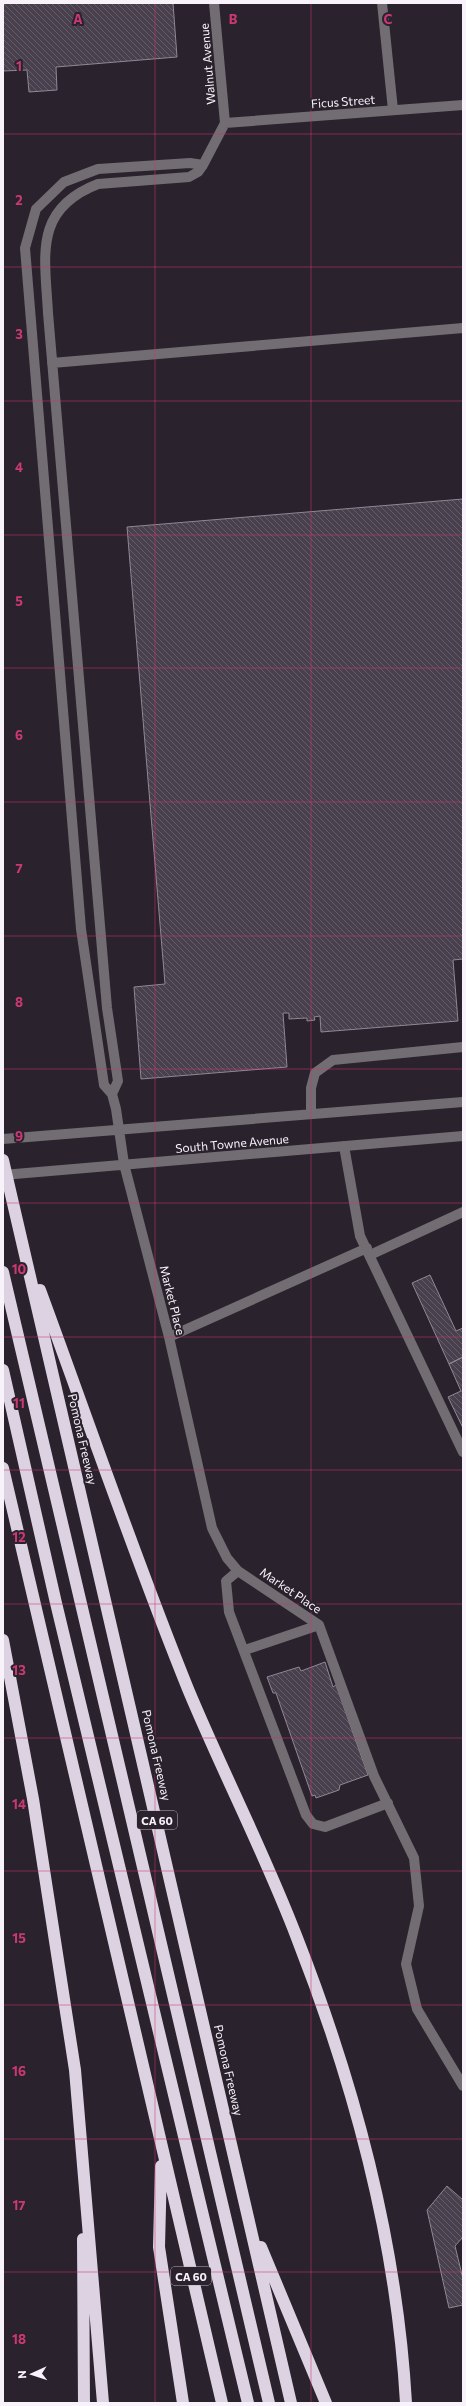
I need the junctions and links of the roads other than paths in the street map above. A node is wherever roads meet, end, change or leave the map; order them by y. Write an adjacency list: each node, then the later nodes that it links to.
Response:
1 (214, 3): 5 (street, Walnut Avenue)
2 (382, 3): 4 (street)
3 (463, 105): 4 (street, Ficus Street)
4 (393, 110): 5 (street, Ficus Street)
5 (225, 122): 6 (street)
6 (203, 165): 8 (street); 10 (street, Market Place)
7 (463, 328): 8 (street)
8 (52, 363): 10 (street)
9 (463, 1047): 12 (street)
10 (112, 1094): 13 (street, Market Place)
11 (463, 1102): 12 (street, South Towne Avenue)
12 (311, 1114): 13 (street, South Towne Avenue)
13 (121, 1130): 15 (street, South Towne Avenue); 18 (street, Market Place)
14 (463, 1136): 16 (street, South Towne Avenue)
15 (3, 1139)
16 (344, 1146): 18 (street, South Towne Avenue); 22 (street)
17 (3, 1160): 21 (highway, Pomona Freeway / CA 60)
18 (124, 1164): 19 (street, South Towne Avenue); 24 (street, Market Place)
19 (3, 1175)
20 (463, 1212): 22 (street)
21 (21, 1238): 36 (highway, Pomona Freeway / CA 60); 45 (highway)
22 (368, 1252): 24 (street); 26 (street)
23 (3, 1272): 42 (highway)
24 (169, 1337): 28 (street, Market Place)
25 (3, 1370): 41 (highway)
26 (463, 1452)
27 (3, 1468): 34 (highway, CA 60)
28 (238, 1571): 29 (street, Market Place); 31 (street)
29 (320, 1625): 31 (street); 32 (street, Market Place)
30 (3, 1640): 35 (highway)
31 (245, 1650): 32 (street)
32 (388, 1804): 33 (street, Market Place)
33 (463, 2086)
34 (161, 2149): 39 (highway); 40 (highway, CA 60)
35 (83, 2154): 37 (highway); 38 (highway)
36 (248, 2214): 43 (highway, Pomona Freeway / CA 60); 44 (highway)
37 (84, 2403)
38 (103, 2403)
39 (183, 2403)
40 (222, 2403)
41 (248, 2403)
42 (269, 2403)
43 (291, 2403)
44 (326, 2403)
45 (406, 2403)

